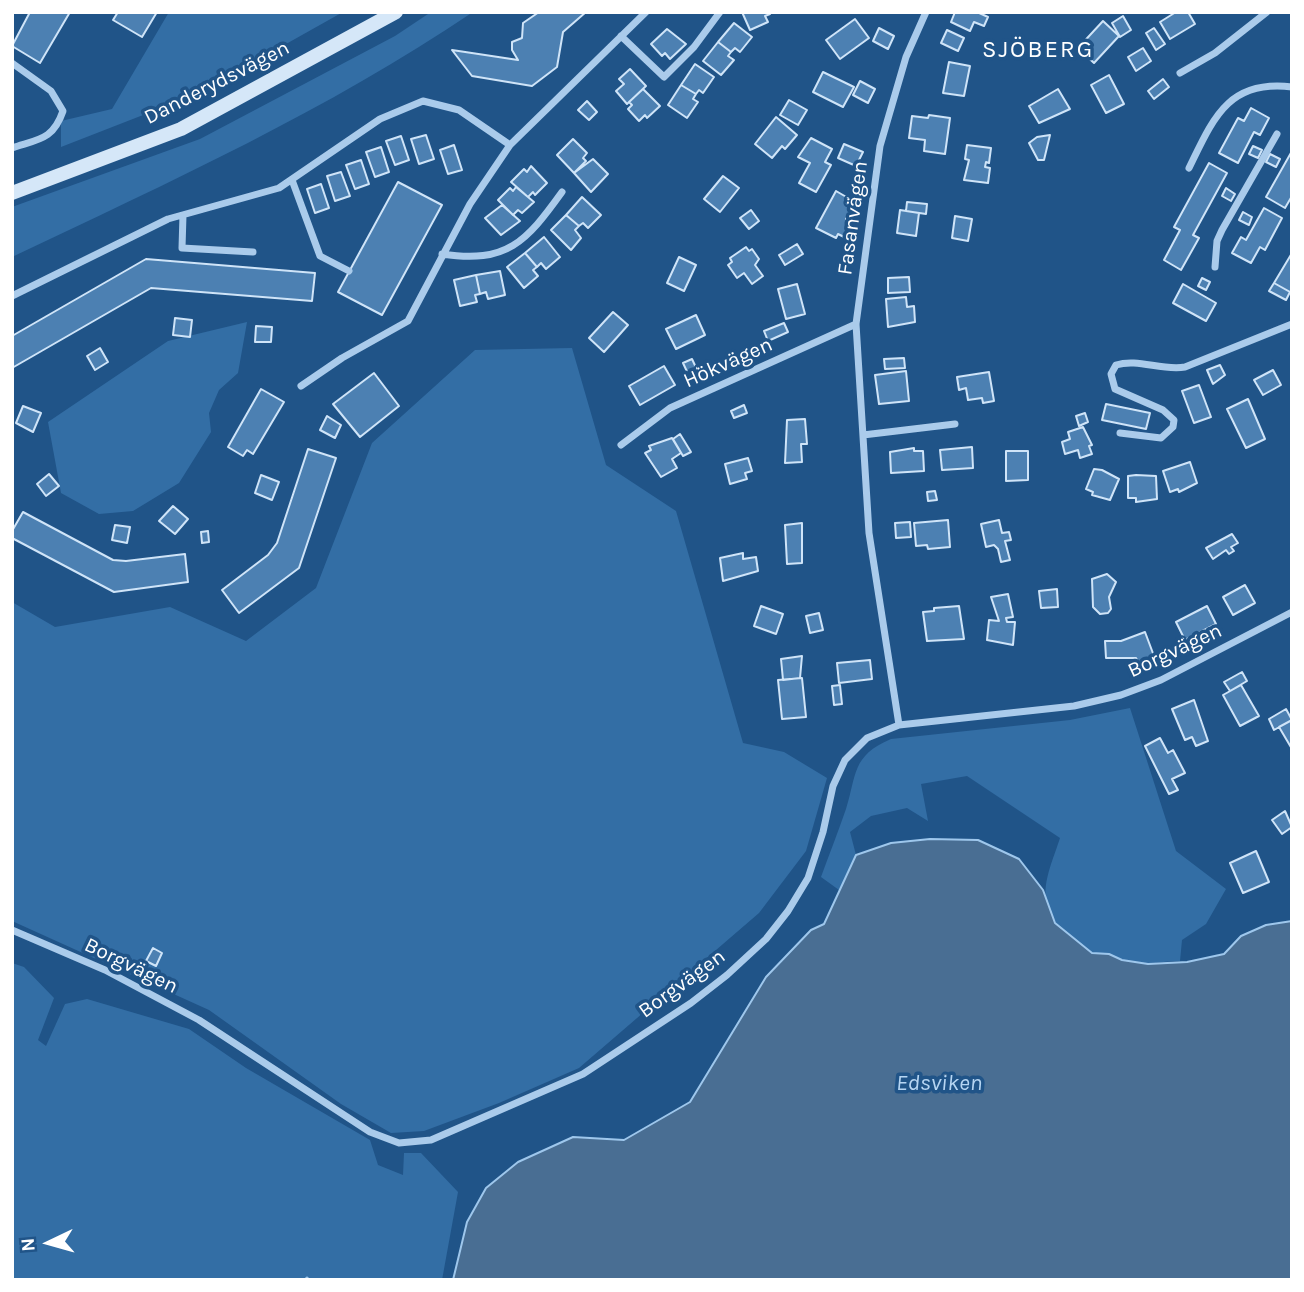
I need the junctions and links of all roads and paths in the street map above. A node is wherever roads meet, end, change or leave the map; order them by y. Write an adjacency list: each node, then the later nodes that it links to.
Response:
1 (396, 12): 16 (main road, Danderydsvägen)
2 (646, 12): 6 (street)
3 (720, 12): 6 (street)
4 (926, 12): 23 (street, Fasanvägen)
5 (1267, 12): 8 (street)
6 (621, 36): 11 (street)
7 (12, 63): 12 (street)
8 (1181, 74)
9 (1292, 87): 13 (street)
10 (1277, 134): 20 (street)
11 (510, 145): 14 (street); 19 (street)
12 (12, 148)
13 (1189, 168)
14 (292, 180): 17 (street); 21 (street)
15 (562, 192): 19 (street)
16 (12, 193)
17 (183, 215): 18 (street); 22 (street)
18 (253, 252)
19 (442, 254): 25 (street)
20 (1216, 267)
21 (349, 271)
22 (12, 296)
23 (856, 324): 28 (street, Fasanvägen); 29 (street, Hökvägen)
24 (1292, 324): 27 (street)
25 (301, 386)
26 (955, 424): 28 (street)
27 (1119, 433)
28 (863, 435): 31 (street, Fasanvägen)
29 (621, 445)
30 (1292, 612): 31 (street, Borgvägen)
31 (899, 725): 32 (street, Borgvägen)
32 (12, 930)

